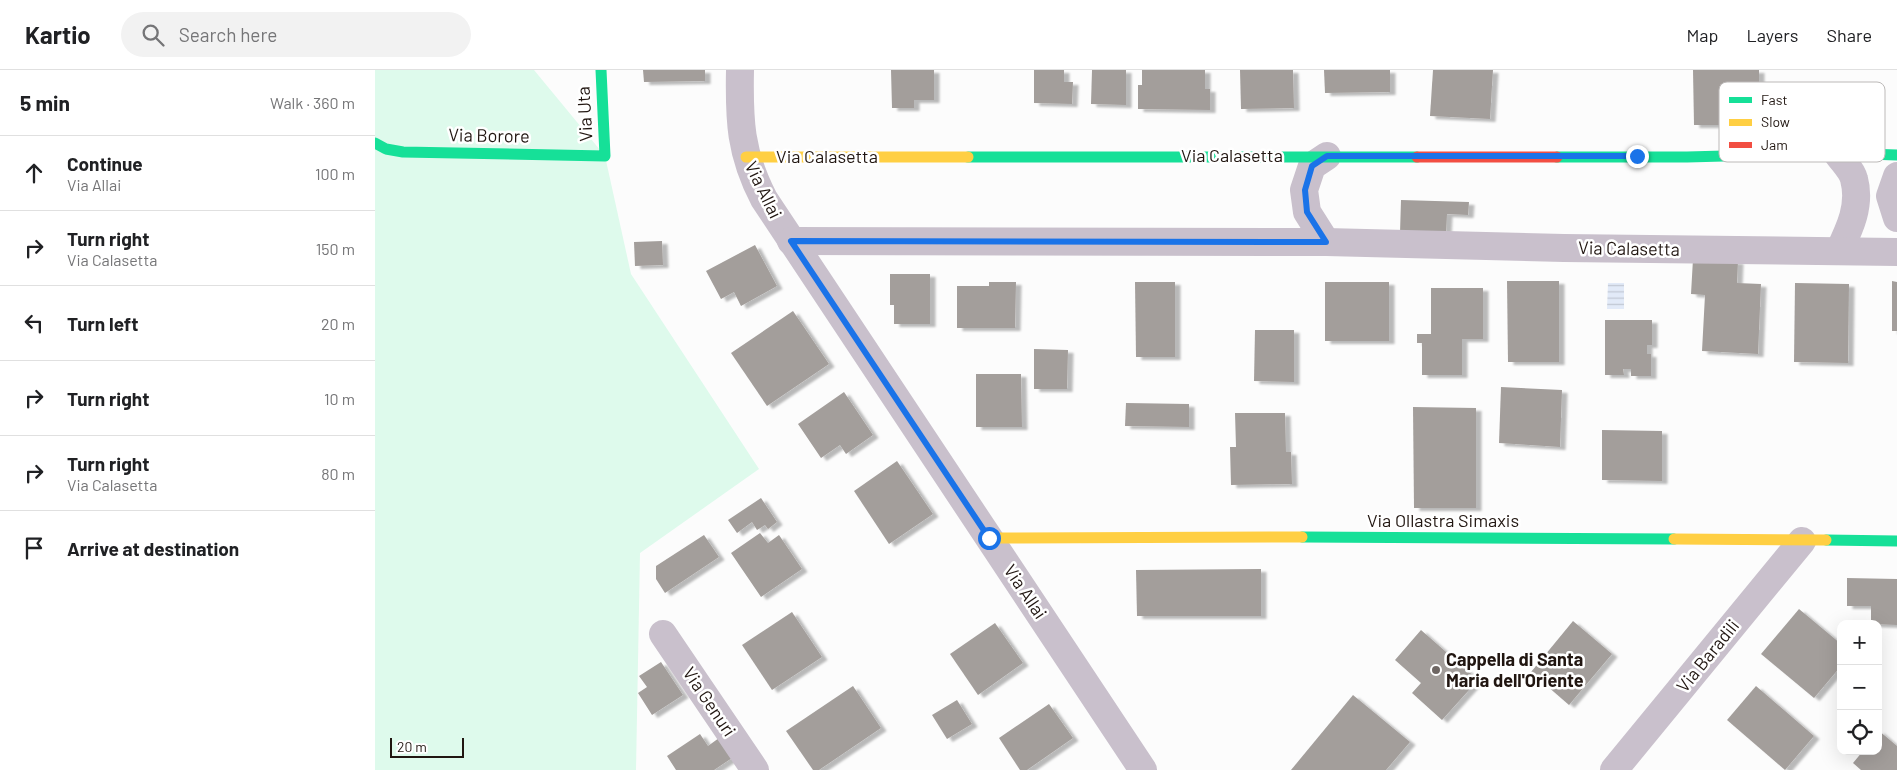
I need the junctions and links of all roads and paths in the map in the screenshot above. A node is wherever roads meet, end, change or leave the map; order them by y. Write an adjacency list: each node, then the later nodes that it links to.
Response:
1 (601, 70): 4 (street, Via Uta)
2 (740, 70): 7 (street, Via Allai)
3 (375, 143): 4 (street, Via Borore)
4 (605, 156)
5 (1327, 156): 6 (street, Via Calasetta); 7 (street, Via Calasetta); 12 (street)
6 (1719, 156)
7 (746, 157): 11 (street, Via Allai)
8 (1843, 162): 13 (street)
9 (1897, 176): 10 (street)
10 (1897, 218)
11 (791, 241): 12 (street, Via Calasetta); 15 (street, Via Allai)
12 (1326, 242): 13 (street, Via Calasetta)
13 (1839, 251): 14 (street, Via Calasetta)
14 (1897, 252)
15 (989, 538): 16 (street, Via Ollastra Simaxis); 20 (street, Via Allai)
16 (1802, 541): 17 (street, Via Ollastra Simaxis); 21 (street, Via Baradili)
17 (1897, 541)
18 (663, 634): 19 (street, Via Genuri)
19 (755, 770)
20 (1143, 770)
21 (1614, 770)

